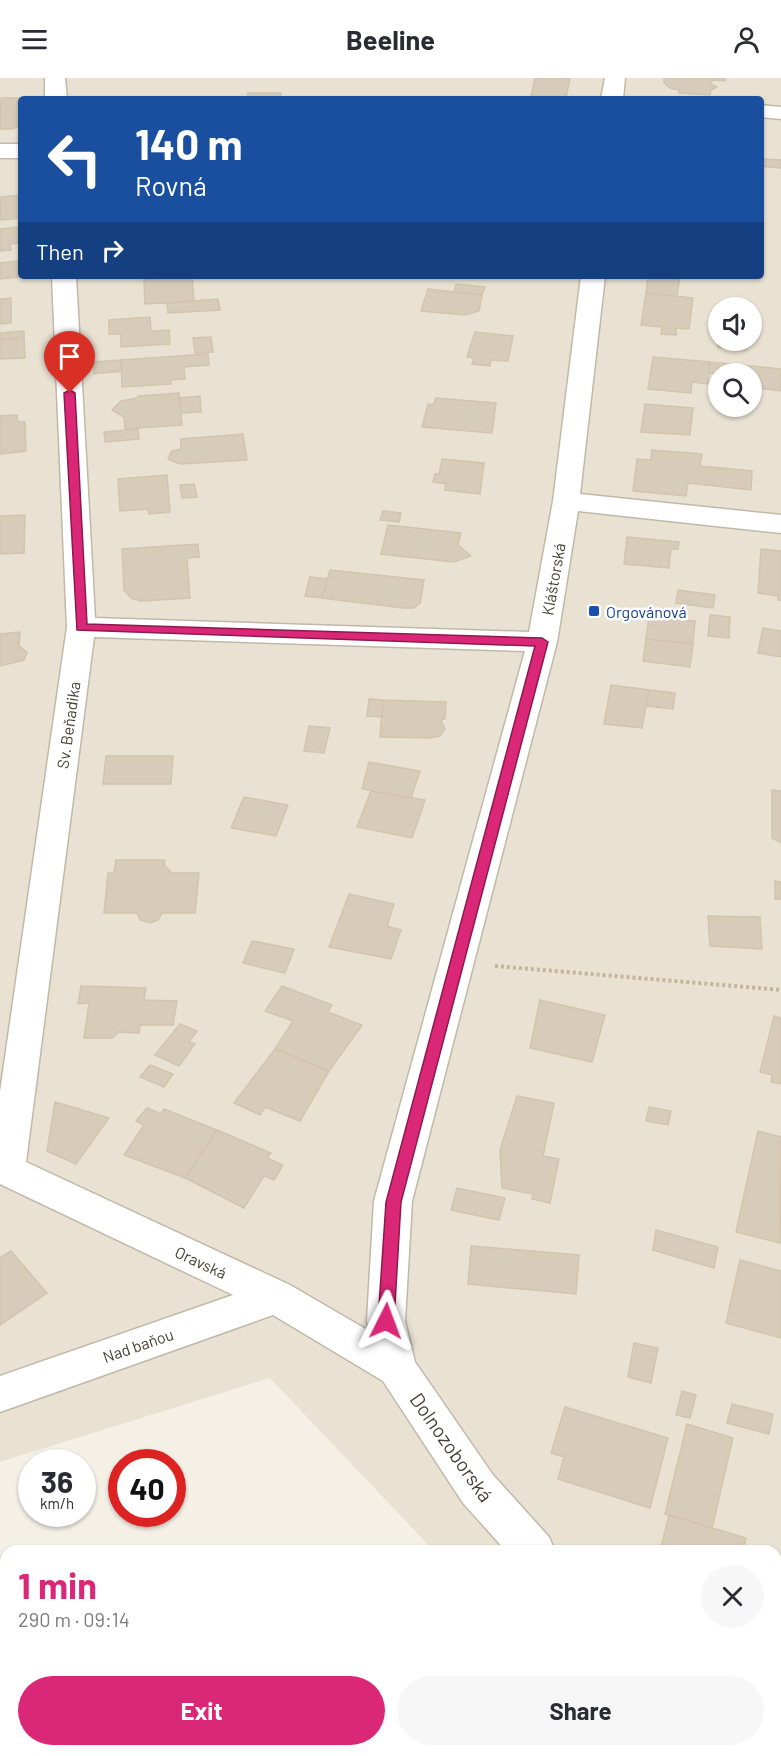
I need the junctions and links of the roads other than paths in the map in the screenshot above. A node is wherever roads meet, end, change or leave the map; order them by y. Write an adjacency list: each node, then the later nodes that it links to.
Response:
1 (55, 78): 3 (street)
2 (615, 78): 4 (street)
3 (56, 96)
4 (612, 96)
5 (764, 111): 6 (street)
6 (781, 113)
7 (0, 151): 8 (street)
8 (18, 151)
9 (64, 279): 13 (street, Sv. Beňadika)
10 (593, 279): 11 (street, Kláštorská)
11 (566, 501): 12 (street); 14 (street, Kláštorská)
12 (781, 524)
13 (81, 627): 14 (street); 15 (street, Sv. Beňadika)
14 (542, 642): 17 (street, Kláštorská)
15 (4, 1169): 16 (street, Oravská)
16 (276, 1297): 17 (street, Oravská); 18 (street, Nad baňou)
17 (397, 1368): 19 (street, Dolnozoborská)
18 (0, 1394)
19 (529, 1545)

